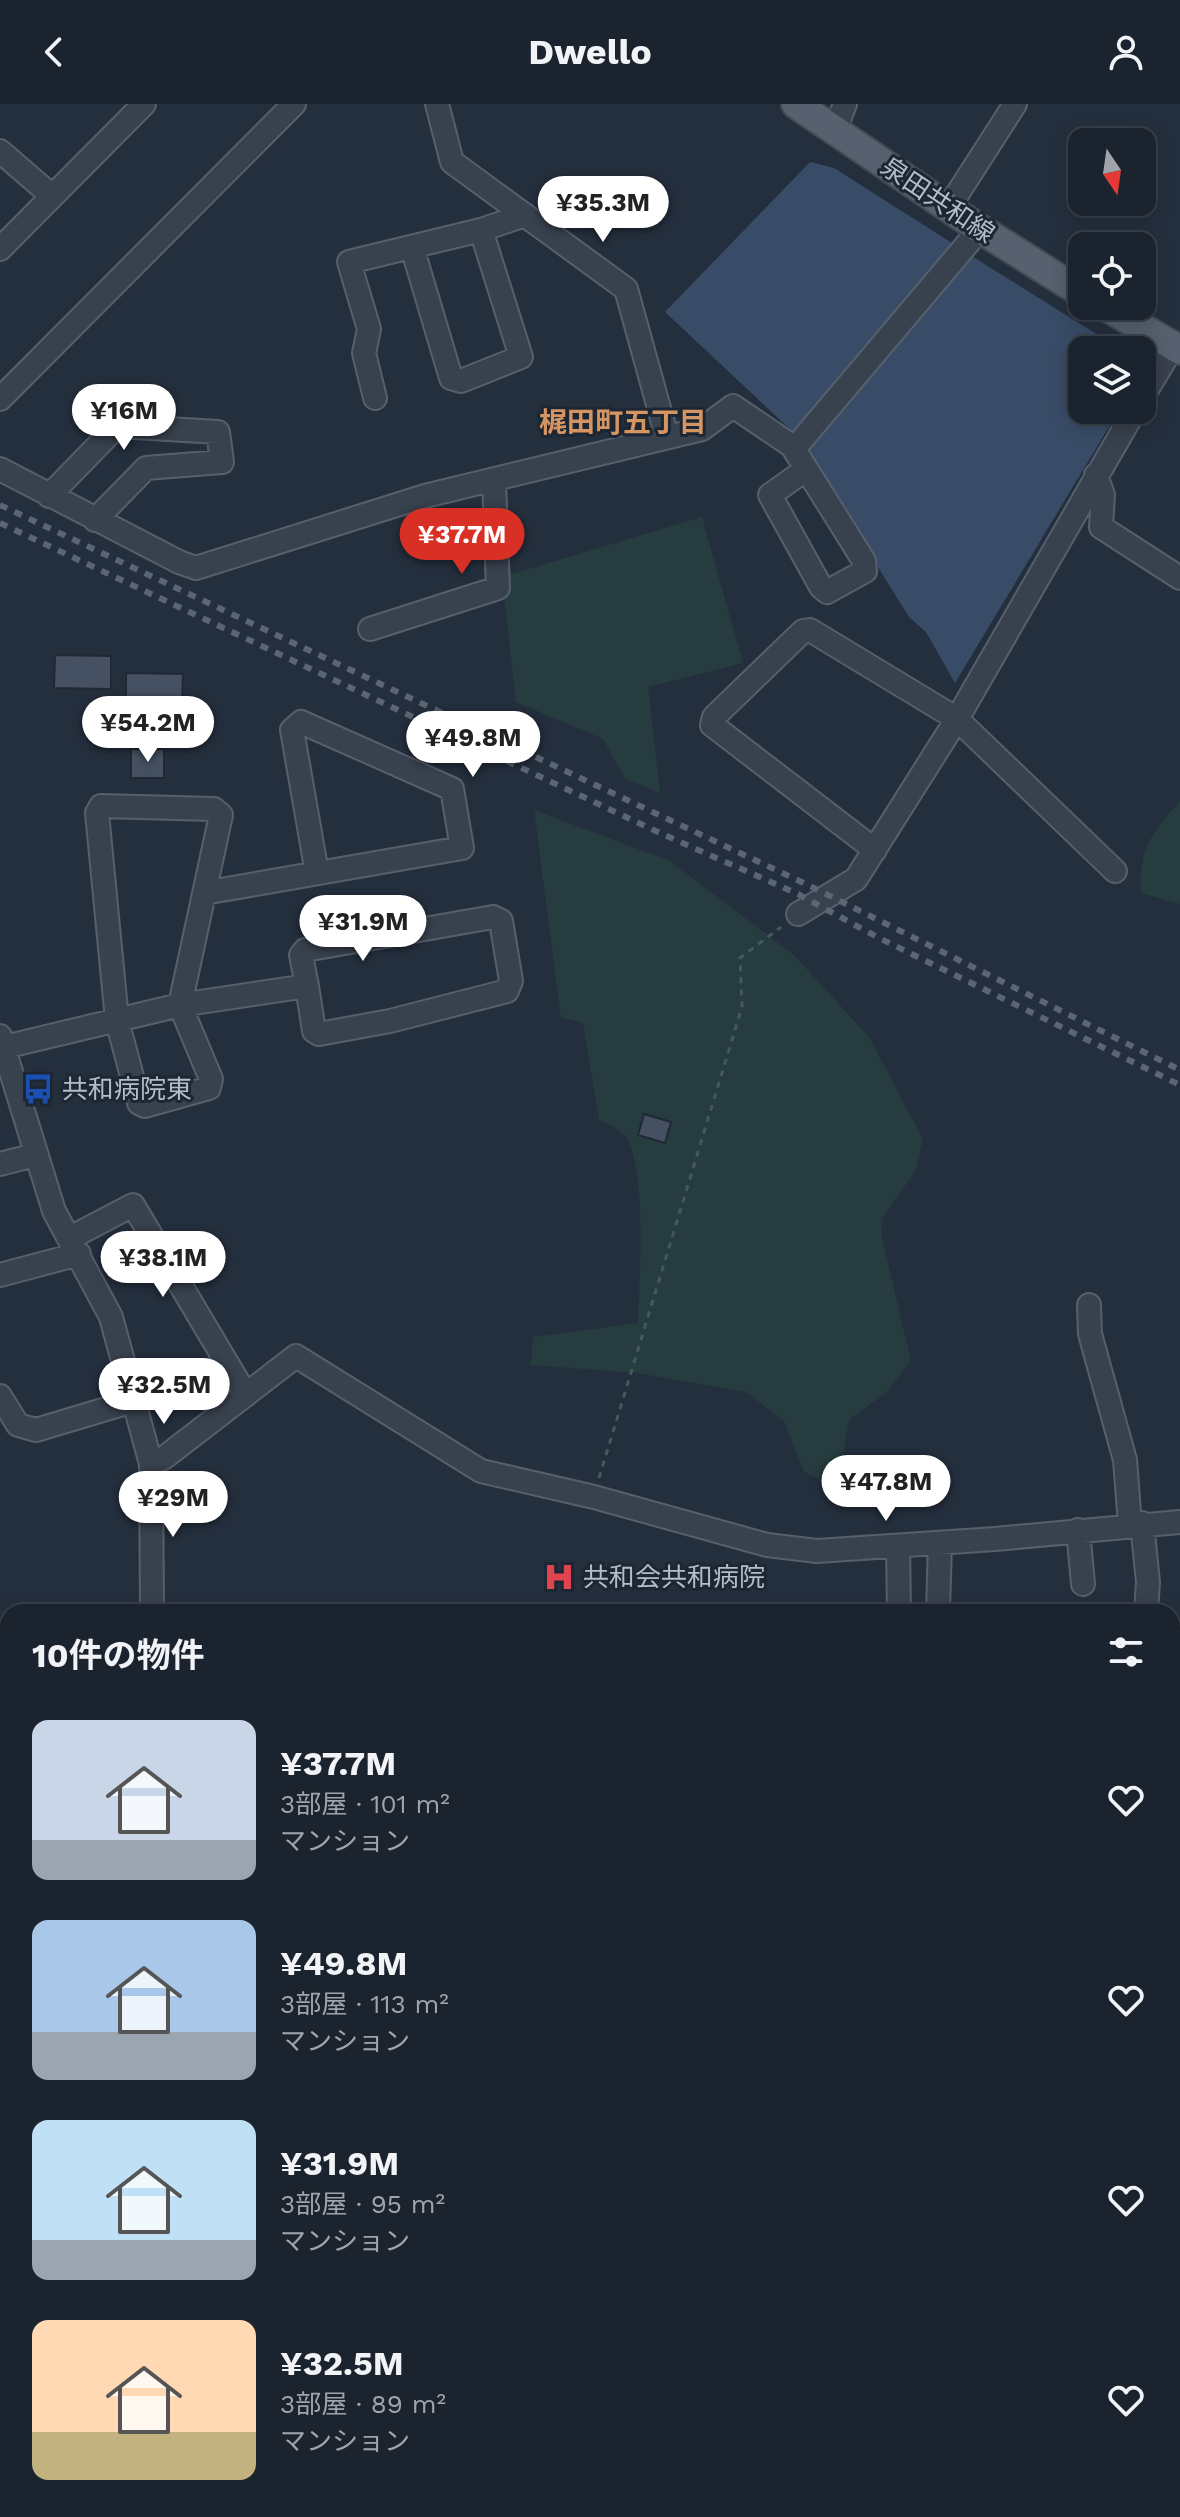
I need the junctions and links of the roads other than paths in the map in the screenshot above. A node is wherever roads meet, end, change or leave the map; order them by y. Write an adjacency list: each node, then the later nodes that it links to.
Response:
1 (144, 104): 8 (street)
2 (294, 104): 20 (street)
3 (437, 104): 10 (street)
4 (796, 104): 6 (main road, 泉田共和線)
5 (1015, 104): 9 (street)
6 (840, 117): 9 (main road, 泉田共和線)
7 (0, 151): 8 (street)
8 (52, 196): 14 (street)
9 (949, 207): 11 (main road, 泉田共和線)
10 (525, 215): 12 (street); 22 (street)
11 (977, 227): 15 (main road, 泉田共和線); 23 (street)
12 (481, 230): 13 (street); 13 (street)
13 (412, 247): 19 (street)
14 (0, 249)
15 (1068, 284)
16 (1129, 320): 17 (main road)
17 (1176, 348): 18 (street)
18 (1156, 377)
19 (375, 398)
20 (0, 399)
21 (1127, 424): 26 (street)
22 (667, 437): 23 (street); 27 (street)
23 (792, 446): 25 (street)
24 (0, 469): 28 (street)
25 (805, 470): 25 (street)
26 (1096, 475): 30 (street); 32 (street)
27 (494, 480): 29 (street); 31 (street)
28 (49, 496): 29 (street); 29 (street)
29 (95, 520)
30 (1180, 578)
31 (370, 629)
32 (957, 719): 33 (street); 33 (street); 34 (street)
33 (875, 850): 37 (street)
34 (1115, 871)
35 (317, 873): 35 (street); 36 (street)
36 (204, 893): 39 (street); 40 (street)
37 (798, 914)
38 (307, 986): 38 (street); 39 (street)
39 (180, 1005): 40 (street); 40 (street)
40 (117, 1020): 41 (street)
41 (2, 1044): 42 (street)
42 (35, 1155): 43 (street); 44 (street)
43 (0, 1164)
44 (74, 1246): 45 (street); 47 (street); 49 (street)
45 (0, 1275)
46 (1089, 1305): 52 (street)
47 (246, 1395): 50 (street); 55 (street)
48 (0, 1396): 49 (street)
49 (133, 1401): 50 (street)
50 (151, 1464): 57 (street)
51 (1180, 1522): 52 (street)
52 (1136, 1524): 53 (street); 60 (street)
53 (1078, 1530): 54 (street); 56 (street)
54 (940, 1543): 55 (street); 59 (street)
55 (898, 1546): 58 (street)
56 (1083, 1584)
57 (152, 1604)
58 (899, 1604)
59 (938, 1604)
60 (1147, 1604)

